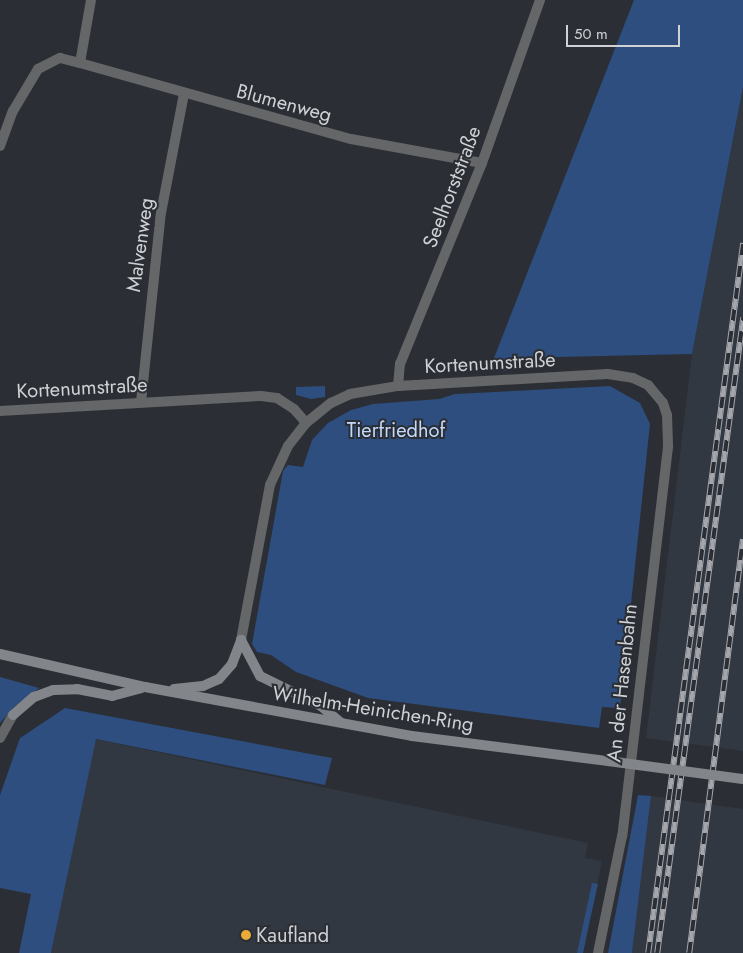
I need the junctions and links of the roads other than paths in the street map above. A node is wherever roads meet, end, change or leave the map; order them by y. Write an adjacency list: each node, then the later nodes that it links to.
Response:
1 (91, 0): 3 (street)
2 (540, 0): 6 (street, Seelhorststraße)
3 (80, 63): 4 (street, Blumenweg); 5 (street, Blumenweg)
4 (184, 94): 6 (street, Blumenweg); 8 (street, Malvenweg)
5 (0, 146)
6 (482, 163): 7 (street, Seelhorststraße)
7 (398, 386): 10 (street, Kortenumstraße); 11 (street, Kortenumstraße)
8 (141, 402): 9 (street, Kortenumstraße); 11 (street, Kortenumstraße)
9 (0, 410)
10 (667, 415): 20 (street, An der Hasenbahn)
11 (306, 423): 12 (street, Kortenumstraße)
12 (241, 640): 15 (main road); 17 (main road)
13 (0, 654): 14 (main road, Wilhelm-Heinichen-Ring)
14 (145, 687): 15 (main road, Wilhelm-Heinichen-Ring); 16 (main road)
15 (163, 690): 17 (main road, Wilhelm-Heinichen-Ring)
16 (12, 716): 18 (street)
17 (340, 723): 19 (main road, Wilhelm-Heinichen-Ring, bridge)
18 (0, 738)
19 (743, 780)
20 (598, 953)

